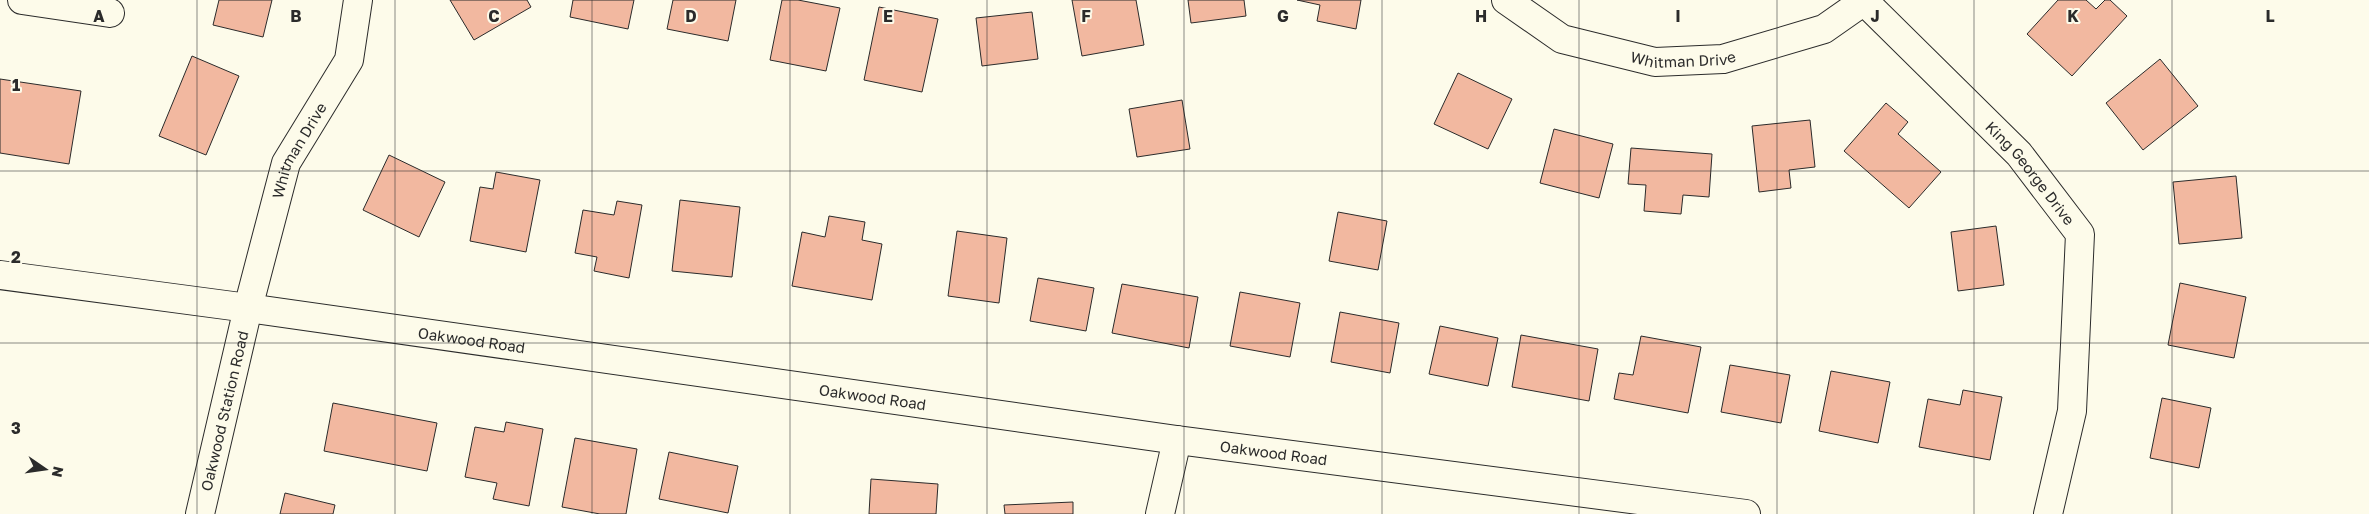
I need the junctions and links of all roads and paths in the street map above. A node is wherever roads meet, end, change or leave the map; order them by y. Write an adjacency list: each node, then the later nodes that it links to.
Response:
1 (22, 0): 5 (street)
2 (358, 0): 7 (street, Whitman Drive)
3 (1506, 0): 4 (street, Whitman Drive)
4 (1863, 0): 12 (street, King George Drive)
5 (110, 14)
6 (0, 275): 7 (street, Oakwood Road)
7 (248, 308): 8 (street, Oakwood Road); 9 (street, Oakwood Station Road)
8 (1177, 440): 10 (street); 11 (street, Oakwood Road)
9 (200, 514)
10 (1160, 514)
11 (1746, 514)
12 (2048, 514)

